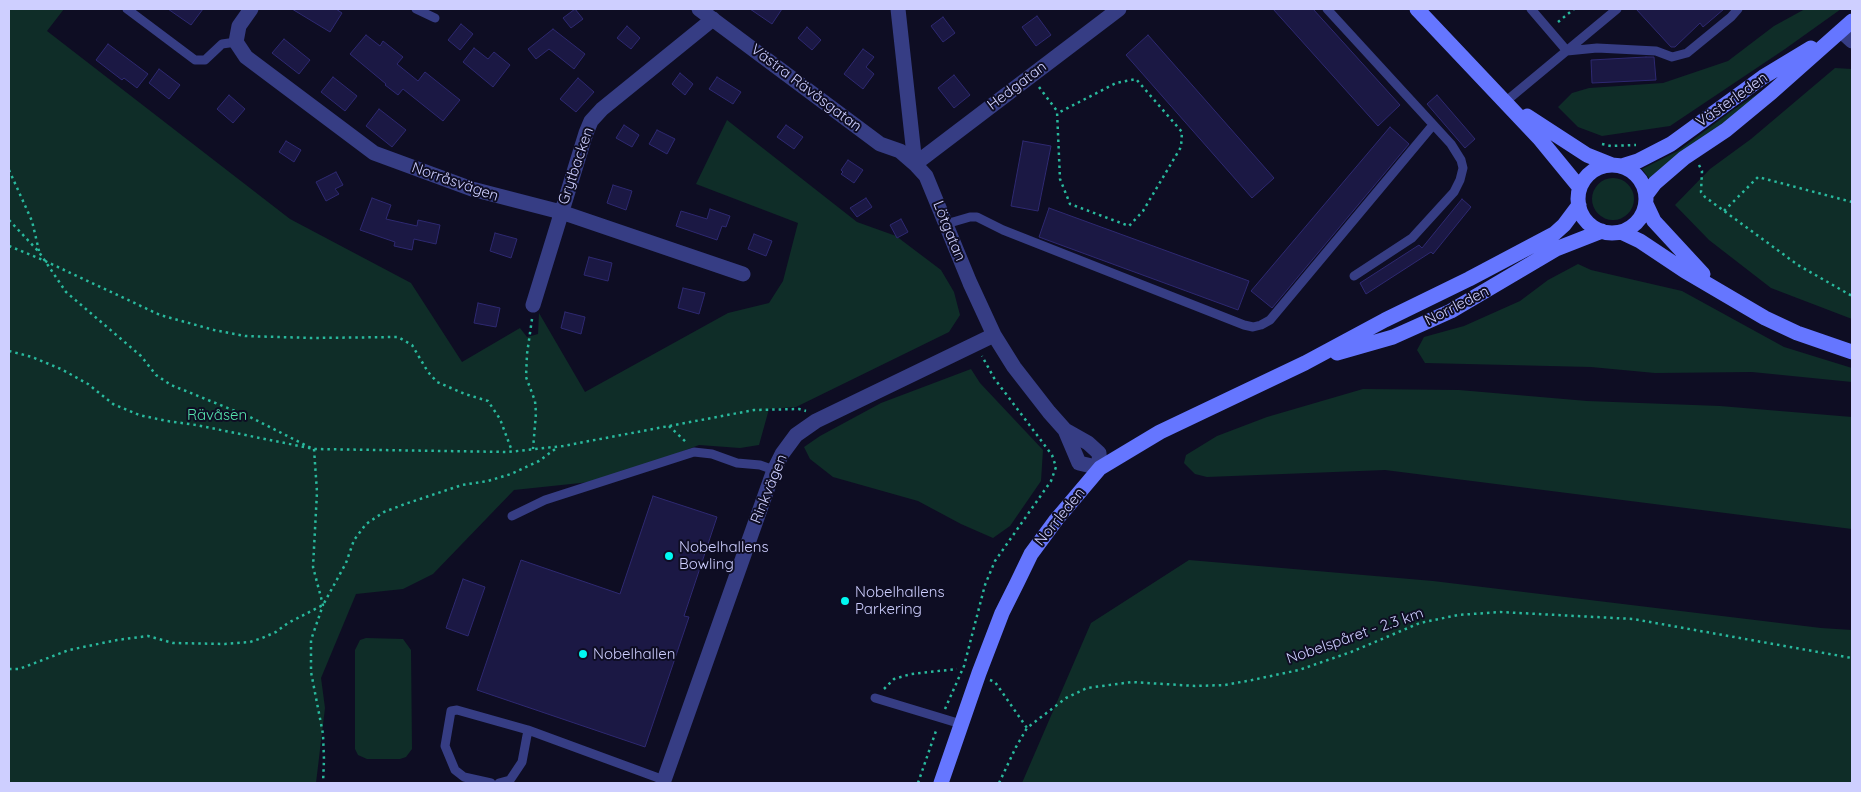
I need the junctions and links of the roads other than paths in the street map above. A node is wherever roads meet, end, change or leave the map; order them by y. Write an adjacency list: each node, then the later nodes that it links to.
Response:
1 (127, 9): 16 (lane)
2 (251, 9): 16 (street)
3 (416, 9): 12 (lane)
4 (699, 9): 13 (street, Västra Rävåsgatan)
5 (898, 9): 20 (street, Lötgatan)
6 (1119, 9): 20 (street, Hedgatan)
7 (1327, 9): 19 (lane)
8 (1417, 9): 18 (street)
9 (1531, 9): 17 (lane)
10 (1617, 9): 17 (lane)
11 (1738, 9): 17 (lane)
12 (435, 18)
13 (713, 19): 20 (street, Västra Rävåsgatan); 25 (street, Grytbacken)
14 (1846, 26): 15 (street); 21 (street, Västerleden); 23 (street, Västerleden)
15 (1852, 41)
16 (236, 42): 25 (street, Norråsvägen)
17 (1567, 51): 18 (lane)
18 (1505, 102): 21 (street); 22 (street)
19 (1433, 125): 26 (lane); 30 (lane)
20 (915, 164): 26 (street, Lötgatan)
21 (1617, 165): 22 (street); 23 (street)
22 (1580, 188): 24 (street)
23 (1646, 199): 28 (street); 31 (street)
24 (1579, 205): 27 (street); 35 (street, Norrleden)
25 (561, 212): 29 (street, Norråsvägen); 32 (street, Grytbacken)
26 (946, 224): 33 (street, Lötgatan)
27 (1602, 231): 28 (street); 35 (street, Norrleden)
28 (1621, 232): 31 (street)
29 (743, 274)
30 (1354, 276)
31 (1716, 288): 34 (street)
32 (533, 305)
33 (994, 335): 36 (street, Lötgatan); 37 (street, Rinkvägen)
34 (1852, 352)
35 (1305, 363): 36 (street, Norrleden)
36 (1100, 468): 40 (street, Norrleden)
37 (774, 470): 38 (lane); 42 (street, Rinkvägen)
38 (512, 516)
39 (875, 698): 40 (lane)
40 (962, 724): 45 (street, Norrleden)
41 (528, 730): 42 (lane); 43 (lane); 44 (lane)
42 (664, 782)
43 (491, 783)
44 (499, 783)
45 (941, 783)

